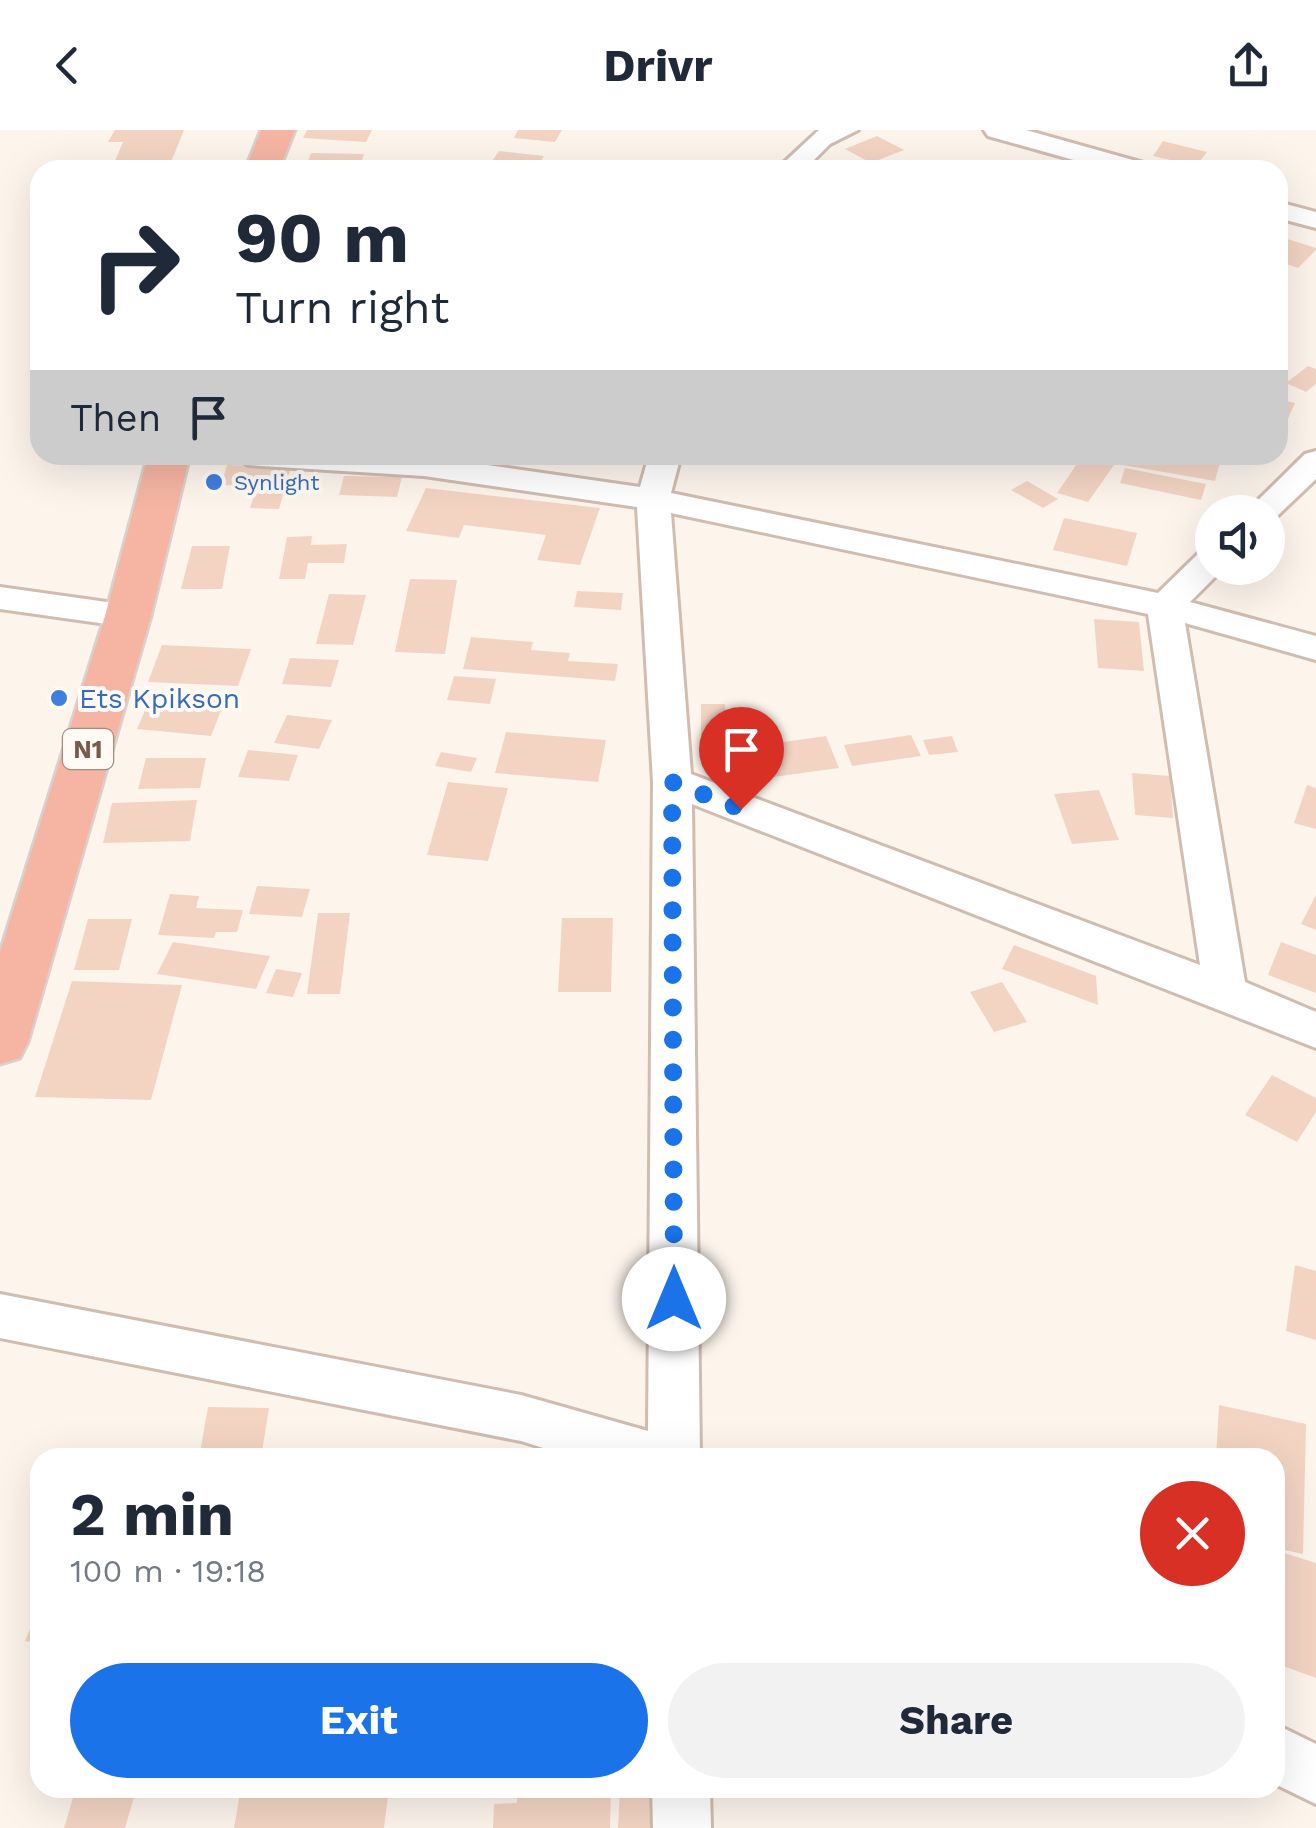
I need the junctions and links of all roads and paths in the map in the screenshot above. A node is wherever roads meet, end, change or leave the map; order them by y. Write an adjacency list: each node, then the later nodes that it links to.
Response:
1 (278, 130): 4 (highway)
2 (845, 130): 5 (street)
3 (996, 130): 6 (street)
4 (266, 160)
5 (799, 160)
6 (1102, 160)
7 (1288, 213): 8 (street)
8 (1316, 220)
9 (1316, 461): 13 (street)
10 (166, 465): 18 (highway, N1)
11 (408, 465): 14 (street)
12 (662, 465): 14 (street)
13 (1280, 495)
14 (653, 499): 17 (street); 20 (street)
15 (1195, 577): 17 (street)
16 (0, 598): 18 (street)
17 (1165, 606): 19 (street); 21 (street)
18 (128, 616): 23 (highway, N1)
19 (1316, 648)
20 (672, 782): 21 (street); 26 (street)
21 (1225, 992): 22 (street)
22 (1316, 1031)
23 (0, 1042)
24 (0, 1316): 25 (street)
25 (624, 1448)
26 (674, 1448)
27 (1285, 1759): 28 (street)
28 (1316, 1776)
29 (681, 1798): 30 (street)
30 (682, 1828)

